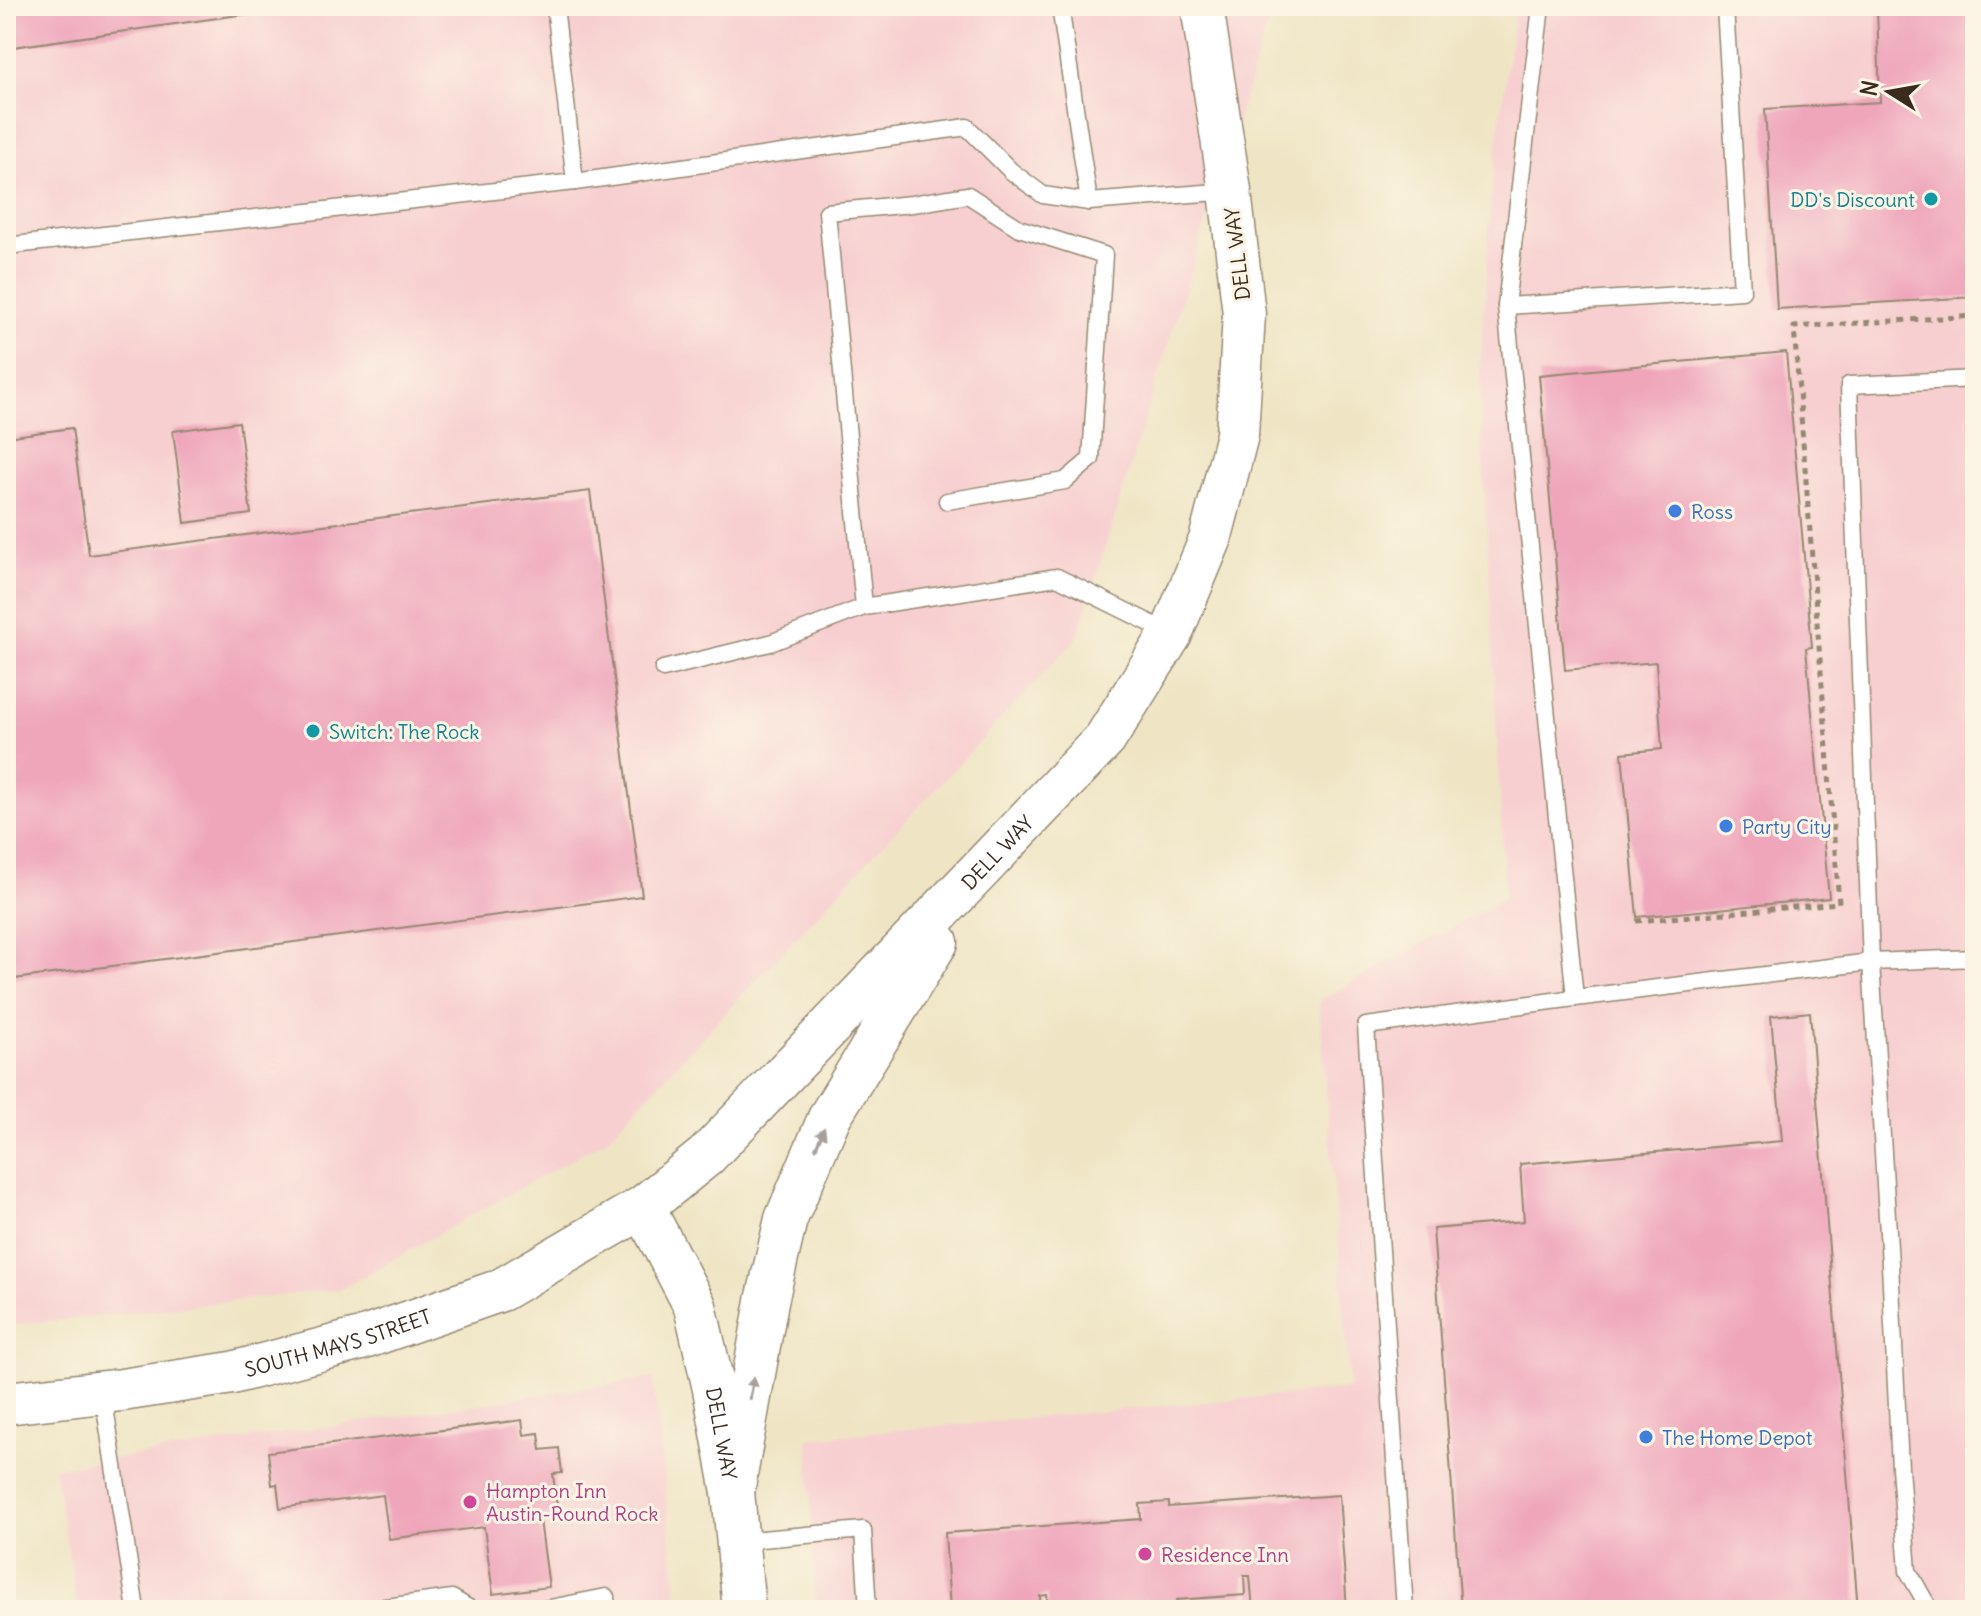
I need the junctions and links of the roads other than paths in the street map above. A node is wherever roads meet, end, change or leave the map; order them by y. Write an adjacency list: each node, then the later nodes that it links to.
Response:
1 (555, 6): 6 (lane)
2 (1060, 6): 8 (lane)
3 (1202, 6): 7 (street, DELL WAY)
4 (1541, 6): 10 (lane)
5 (1725, 6): 10 (lane)
6 (575, 182): 8 (lane); 9 (lane)
7 (1230, 191): 8 (lane); 14 (street, DELL WAY)
8 (1089, 202)
9 (6, 246)
10 (1506, 306): 19 (lane)
11 (1975, 379): 18 (lane)
12 (947, 501): 13 (lane)
13 (864, 607): 14 (lane); 15 (lane)
14 (1171, 634): 16 (street, DELL WAY)
15 (663, 669)
16 (983, 868): 20 (street, DELL WAY); 23 (street, one-way to 16)
17 (1975, 958): 18 (lane)
18 (1871, 962): 19 (lane); 33 (lane)
19 (1575, 998): 32 (lane)
20 (643, 1207): 21 (street, SOUTH MAYS STREET); 23 (street, DELL WAY)
21 (102, 1392): 22 (street, SOUTH MAYS STREET); 25 (lane)
22 (6, 1403)
23 (733, 1492): 24 (street, DELL WAY)
24 (737, 1541): 30 (street, DELL WAY); 31 (lane)
25 (136, 1610)
26 (364, 1610): 27 (lane)
27 (472, 1610)
28 (540, 1610): 29 (lane)
29 (607, 1610)
30 (744, 1610)
31 (868, 1610)
32 (1405, 1610)
33 (1930, 1610)

